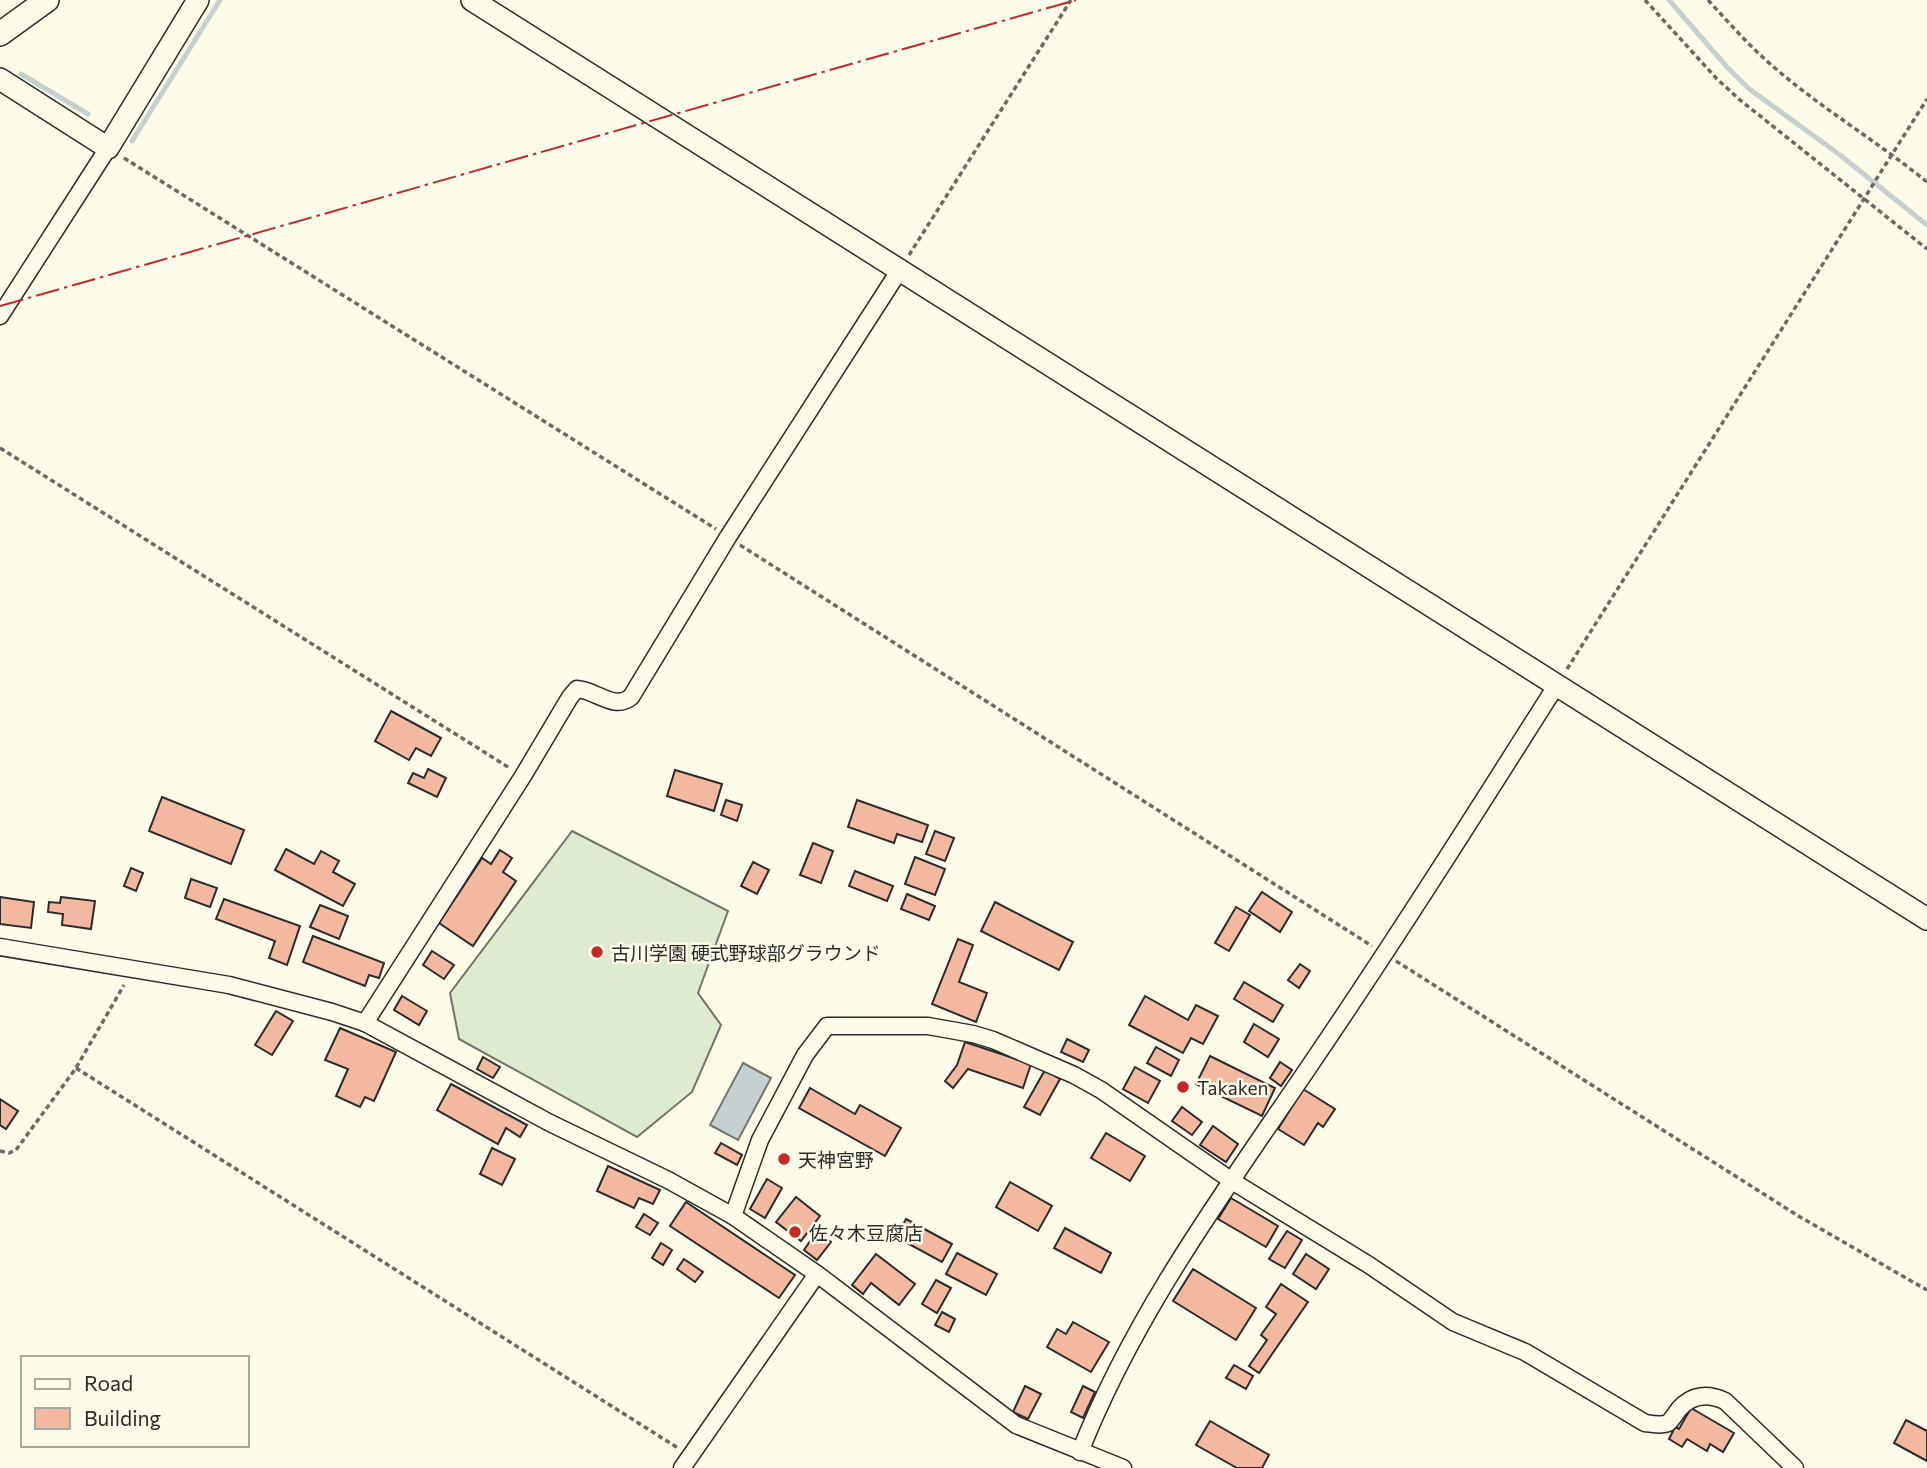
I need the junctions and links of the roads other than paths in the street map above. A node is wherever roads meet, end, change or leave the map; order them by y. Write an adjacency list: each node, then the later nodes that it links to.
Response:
1 (47, 0): 4 (main road)
2 (198, 0): 6 (street)
3 (472, 0): 7 (street)
4 (0, 34)
5 (0, 79): 6 (street)
6 (108, 148): 8 (street)
7 (899, 271): 9 (street); 12 (street)
8 (0, 316)
9 (1556, 686): 10 (street); 13 (street)
10 (1927, 919)
11 (0, 947): 12 (street)
12 (365, 1023): 14 (street)
13 (1231, 1181): 14 (street); 16 (street); 19 (street)
14 (733, 1216): 15 (street)
15 (817, 1274): 16 (street); 17 (street)
16 (1080, 1452): 18 (street)
17 (686, 1462)
18 (1123, 1468)
19 (1795, 1468)

